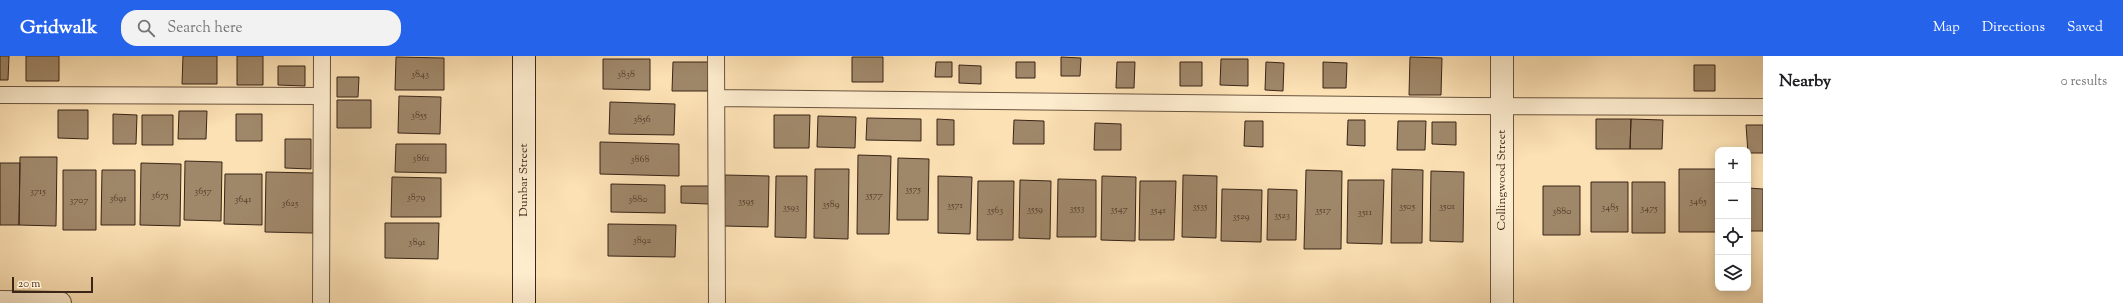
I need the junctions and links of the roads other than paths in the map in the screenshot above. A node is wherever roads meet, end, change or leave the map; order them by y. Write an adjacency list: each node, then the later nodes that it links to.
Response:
1 (322, 56): 6 (lane)
2 (524, 56): 13 (street, Dunbar Street)
3 (716, 56): 7 (lane)
4 (1502, 56): 8 (street, Collingwood Street)
5 (0, 95): 6 (lane)
6 (320, 96): 12 (lane)
7 (716, 98): 8 (lane); 14 (lane)
8 (1502, 106): 9 (lane); 15 (street, Collingwood Street)
9 (1763, 107)
10 (0, 302): 11 (street)
11 (60, 303)
12 (320, 303)
13 (524, 303)
14 (717, 303)
15 (1502, 303)

